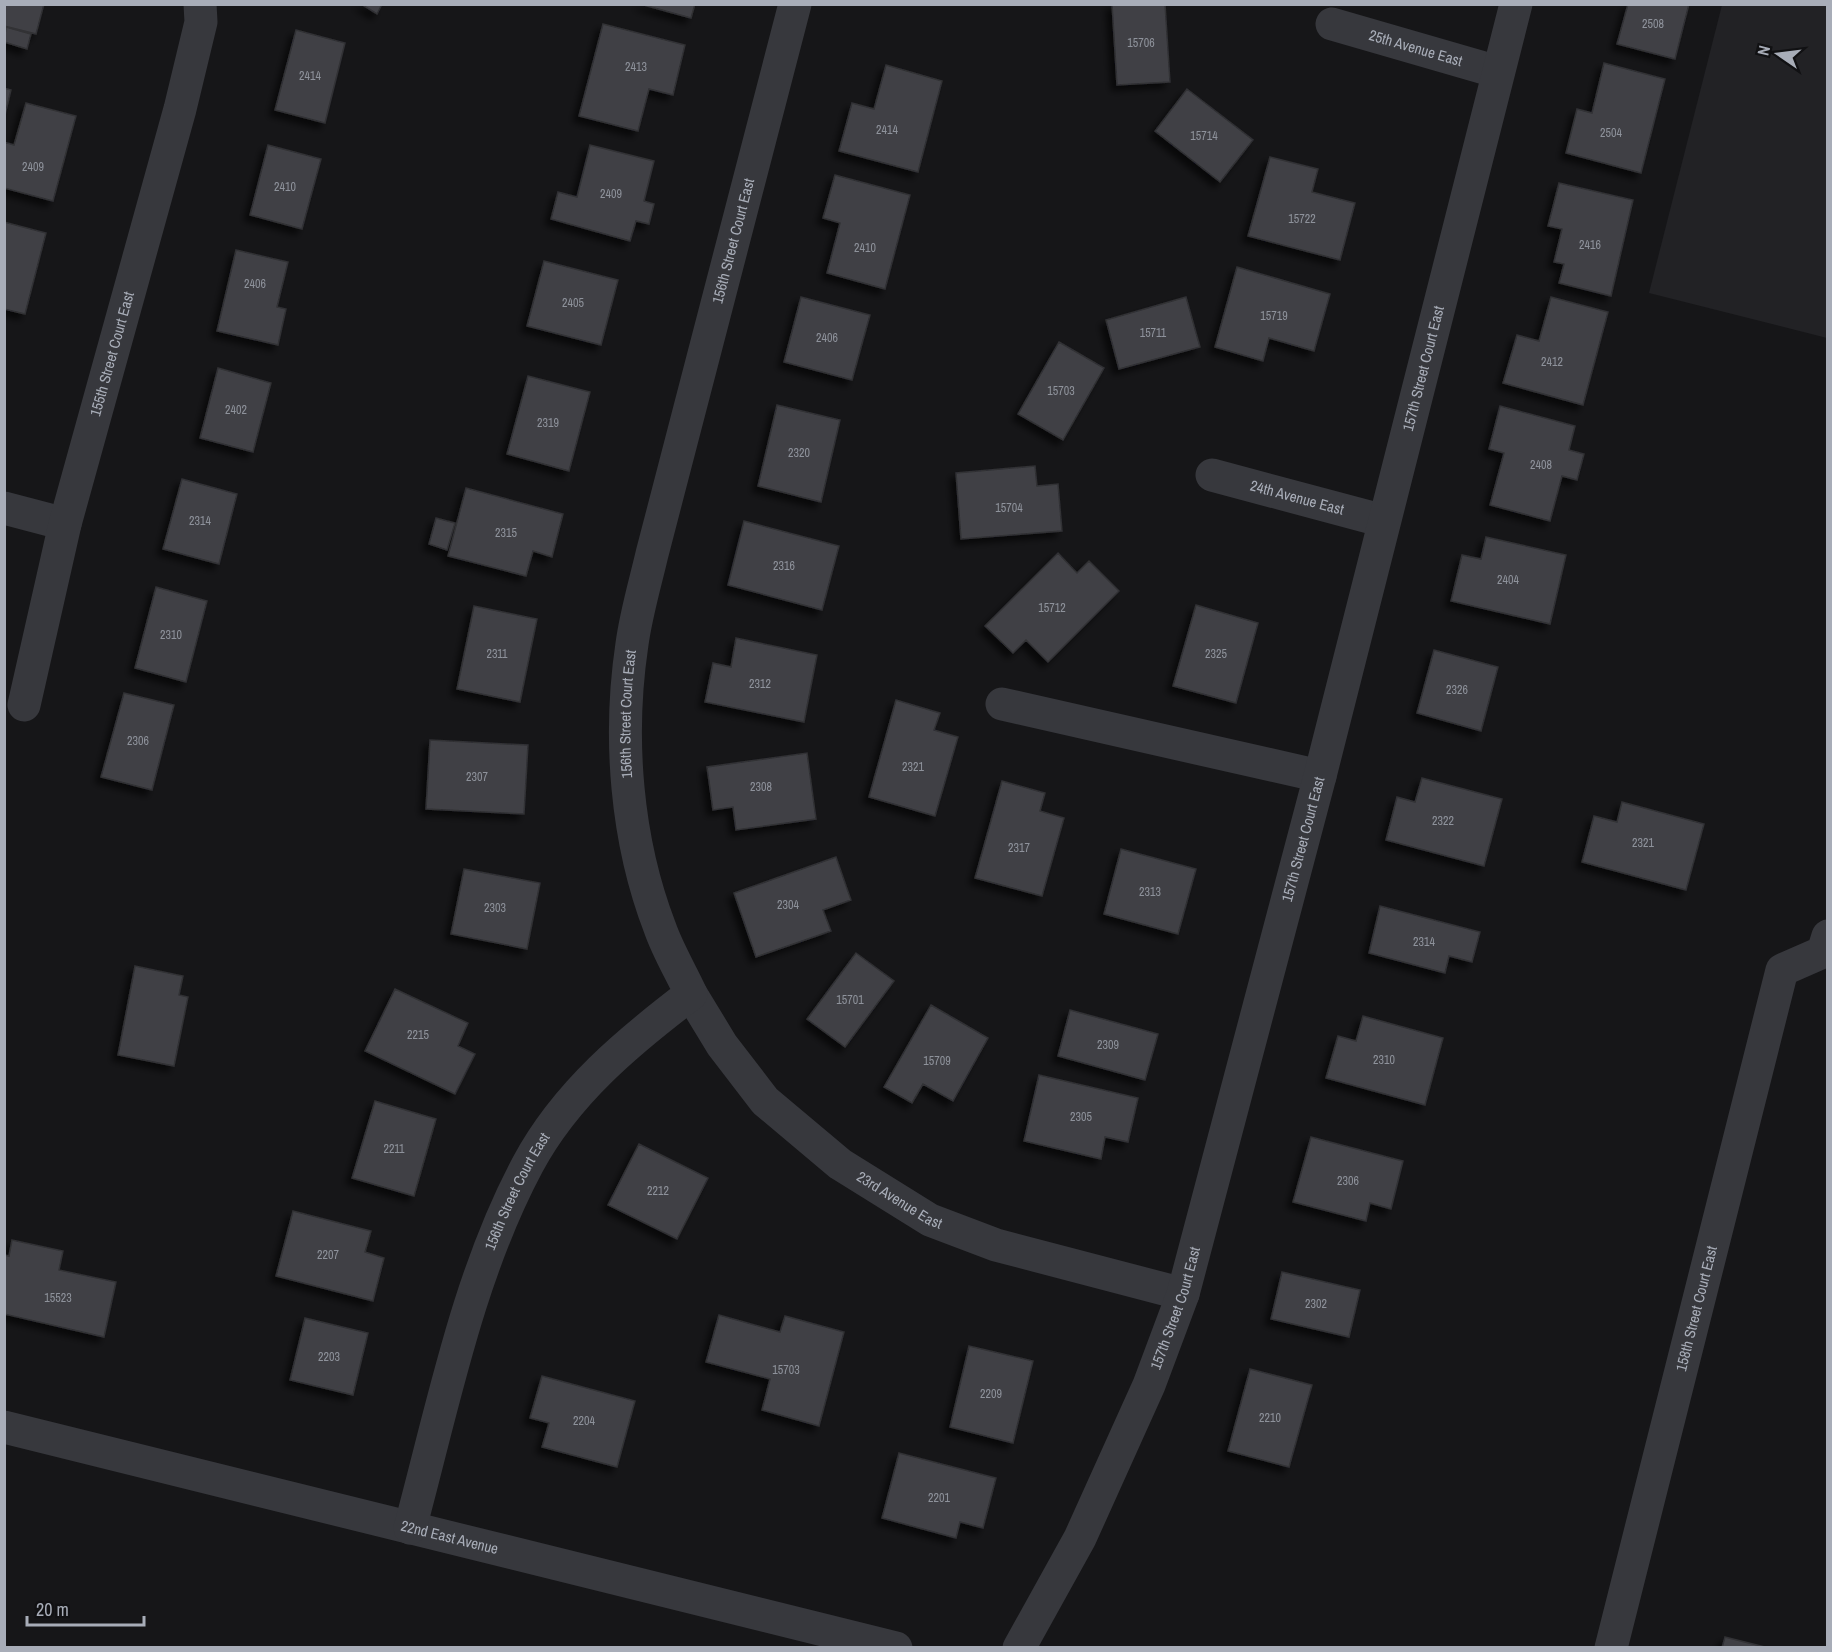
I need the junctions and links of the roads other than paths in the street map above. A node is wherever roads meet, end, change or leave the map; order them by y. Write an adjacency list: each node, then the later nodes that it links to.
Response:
1 (200, 4): 9 (street, 155th Street Court East)
2 (795, 4): 14 (street, 156th Street Court East)
3 (1516, 4): 5 (street, 157th Street Court East)
4 (1332, 24): 5 (street, 25th Avenue East)
5 (1498, 72): 8 (street, 157th Street Court East)
6 (1212, 475): 8 (street, 24th Avenue East)
7 (4, 507): 9 (street)
8 (1384, 520): 12 (street, 157th Street Court East)
9 (65, 524): 11 (street, 155th Street Court East)
10 (1002, 704): 12 (street)
11 (24, 705)
12 (1320, 776): 15 (street, 157th Street Court East)
13 (1827, 936): 20 (street, 158th Street Court East)
14 (691, 994): 15 (street, 23rd Avenue East); 17 (street, 156th Street Court East)
15 (1183, 1294): 19 (street, 157th Street Court East)
16 (4, 1427): 17 (street, 22nd East Avenue)
17 (410, 1527): 18 (street, 22nd East Avenue)
18 (896, 1647)
19 (1019, 1647)
20 (1611, 1647)

